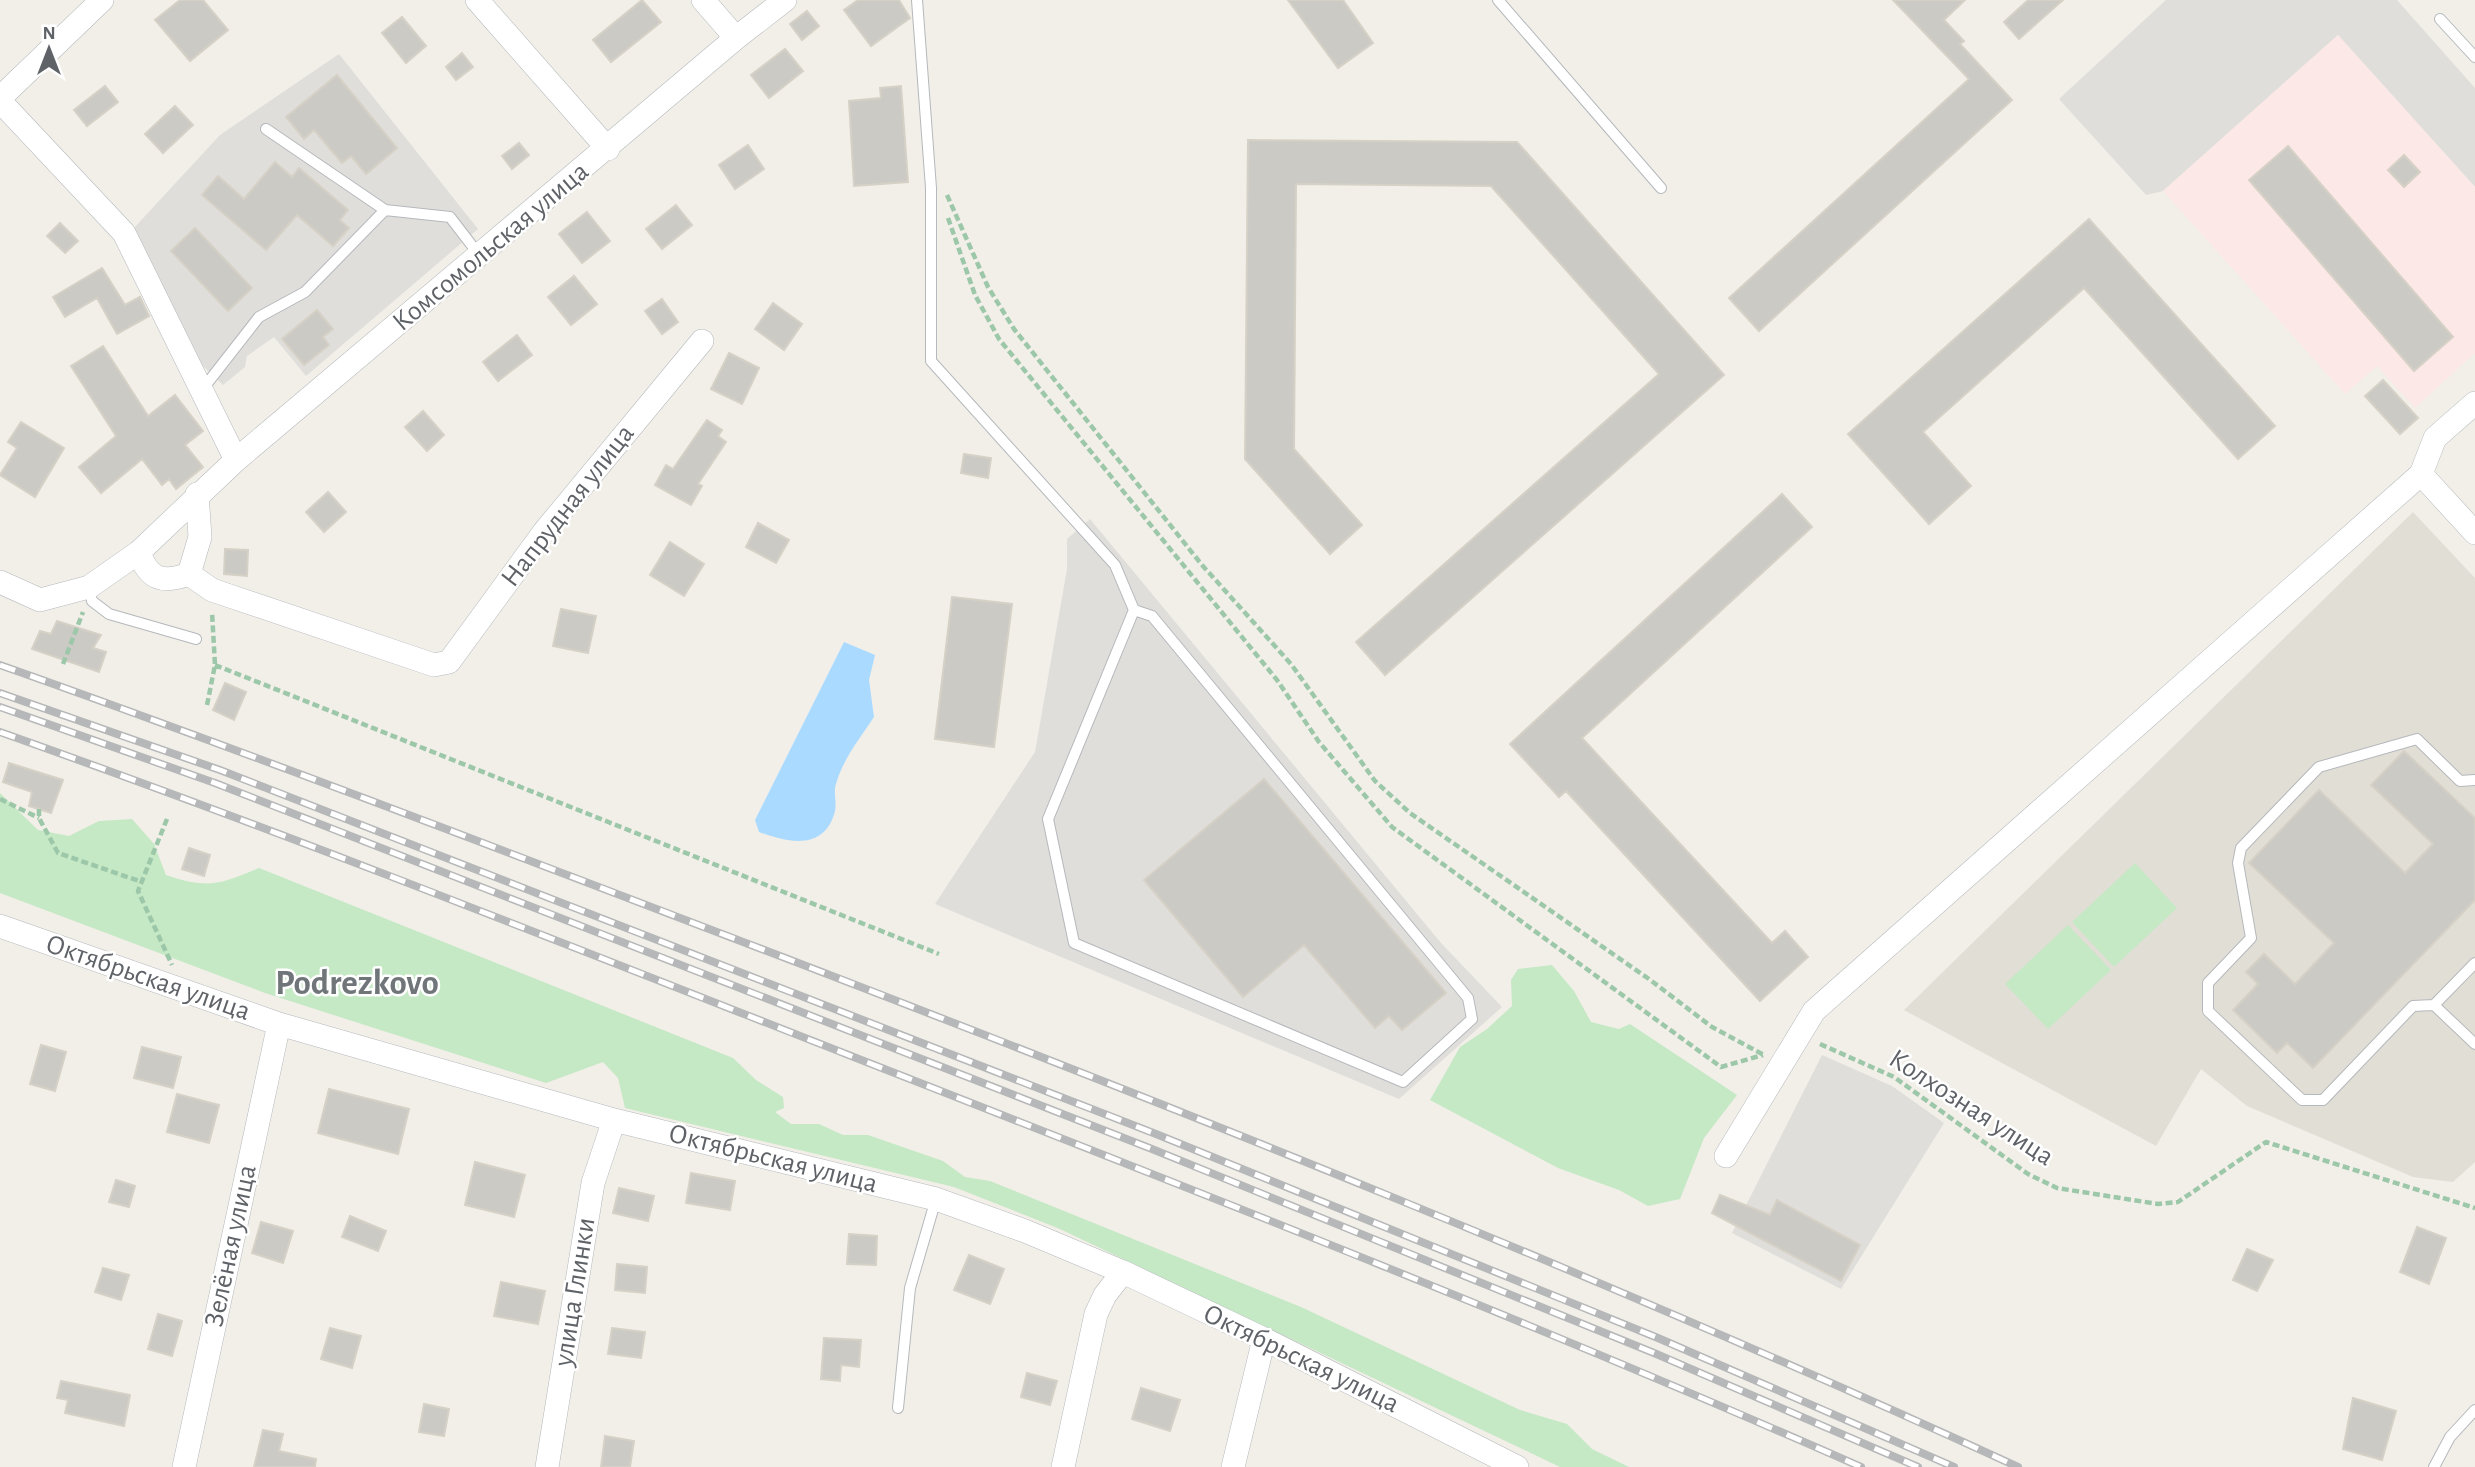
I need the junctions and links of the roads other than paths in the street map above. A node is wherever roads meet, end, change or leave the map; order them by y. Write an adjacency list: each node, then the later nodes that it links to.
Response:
1 (477, 0): 12 (street)
2 (703, 0): 8 (street)
3 (785, 0): 8 (street, Комсомольская улица)
4 (917, 0): 27 (lane)
5 (1498, 0): 13 (lane)
6 (99, 1): 10 (street)
7 (2440, 19): 9 (lane)
8 (736, 38): 12 (street, Комсомольская улица)
9 (2475, 57)
10 (0, 99): 17 (street)
11 (266, 129): 14 (lane)
12 (608, 149): 15 (street, Комсомольская улица)
13 (1661, 188)
14 (385, 210): 15 (lane); 17 (lane)
15 (480, 256): 19 (street, Комсомольская улица)
16 (702, 341): 24 (street, Напрудная улица)
17 (202, 390): 19 (street)
18 (2475, 403): 20 (street)
19 (236, 460): 21 (street, Комсомольская улица)
20 (2421, 474): 22 (street); 36 (street)
21 (197, 494): 23 (street, Комсомольская улица); 24 (street)
22 (2475, 533)
23 (139, 552): 24 (street); 26 (street, Комсомольская улица)
24 (189, 574)
25 (0, 582): 26 (street)
26 (91, 594): 28 (lane)
27 (1134, 610): 27 (lane)
28 (196, 639)
29 (2475, 780): 32 (lane)
30 (0, 926): 33 (street, Октябрьская улица)
31 (2475, 962): 32 (lane)
32 (2434, 1005): 34 (lane)
33 (279, 1024): 35 (street, Октябрьская улица); 42 (street, Зелёная улица)
34 (2475, 1044)
35 (614, 1120): 37 (street, Октябрьская улица); 43 (street, улица Глинки)
36 (1726, 1156)
37 (936, 1199): 38 (street, Октябрьская улица); 40 (lane)
38 (1123, 1272): 39 (street, Октябрьская улица); 44 (street)
39 (1265, 1339): 45 (street); 46 (street, Октябрьская улица)
40 (898, 1408)
41 (2475, 1410): 47 (lane)
42 (184, 1467)
43 (547, 1467)
44 (1063, 1467)
45 (1233, 1467)
46 (1517, 1467)
47 (2434, 1467)

